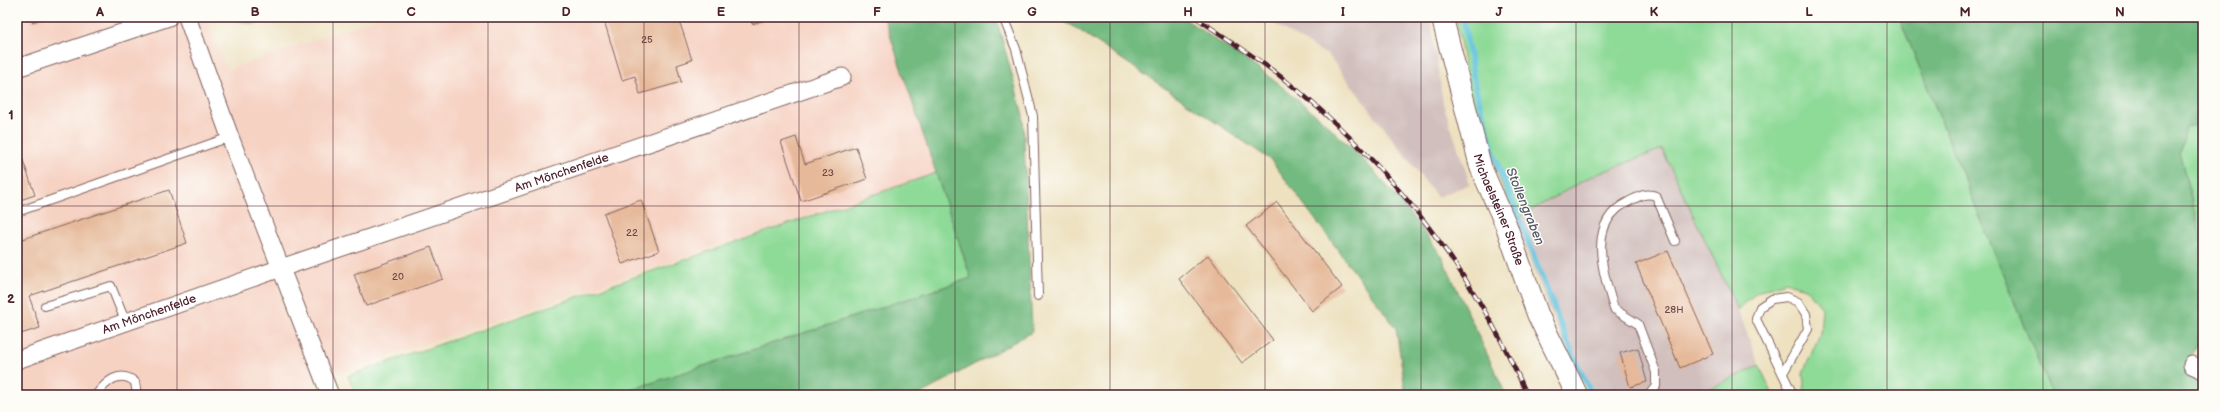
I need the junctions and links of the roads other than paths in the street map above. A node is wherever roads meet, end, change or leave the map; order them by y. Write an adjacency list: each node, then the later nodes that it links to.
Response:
1 (169, 17): 5 (street)
2 (187, 17): 7 (street)
3 (1003, 17): 11 (lane)
4 (1442, 17): 19 (street, Michaelsteiner Straße)
5 (17, 68)
6 (842, 77): 10 (street, Am Mönchenfelde)
7 (230, 137): 8 (lane); 10 (street)
8 (17, 212)
9 (1675, 241): 20 (lane)
10 (281, 268): 13 (street, Am Mönchenfelde); 18 (street)
11 (1038, 296)
12 (44, 306): 13 (lane)
13 (126, 323): 14 (street, Am Mönchenfelde)
14 (17, 360)
15 (1783, 373): 15 (lane); 21 (lane)
16 (96, 395): 17 (lane)
17 (137, 395)
18 (330, 395)
19 (1577, 395)
20 (1649, 395)
21 (1793, 395)

